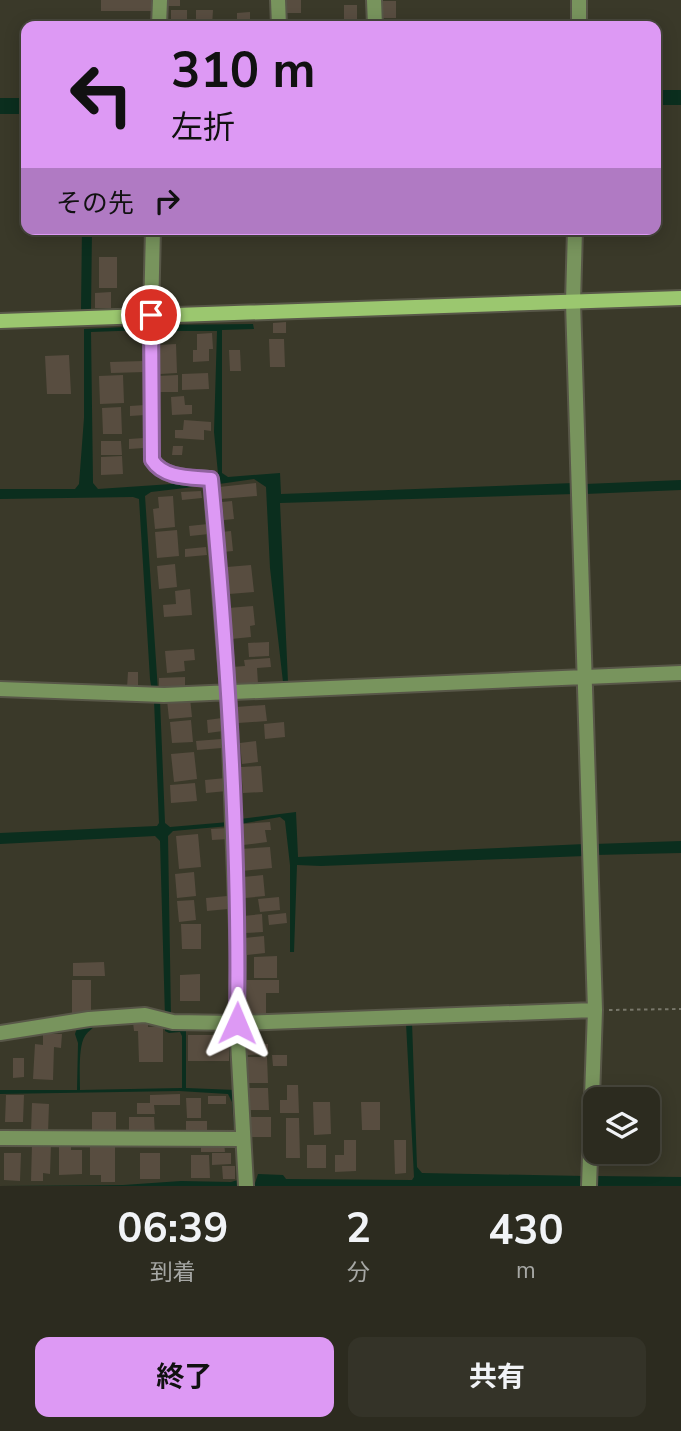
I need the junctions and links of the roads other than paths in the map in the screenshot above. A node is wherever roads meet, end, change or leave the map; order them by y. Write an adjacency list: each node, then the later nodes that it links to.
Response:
1 (160, 0): 5 (street)
2 (278, 0): 6 (street)
3 (374, 0): 7 (street)
4 (579, 0): 8 (street)
5 (159, 21)
6 (279, 21)
7 (375, 21)
8 (579, 21)
9 (153, 235): 13 (street)
10 (575, 235): 12 (street)
11 (681, 298): 12 (street)
12 (573, 302): 13 (street); 16 (street)
13 (151, 315): 14 (street); 18 (street)
14 (0, 321)
15 (681, 673): 16 (street)
16 (584, 677): 18 (street); 19 (street)
17 (0, 689): 18 (street)
18 (228, 691): 20 (street)
19 (595, 1010): 20 (street); 25 (street)
20 (237, 1023): 21 (street); 23 (street)
21 (0, 1032)
22 (0, 1138): 23 (street)
23 (243, 1139): 24 (street)
24 (246, 1186)
25 (589, 1186)

